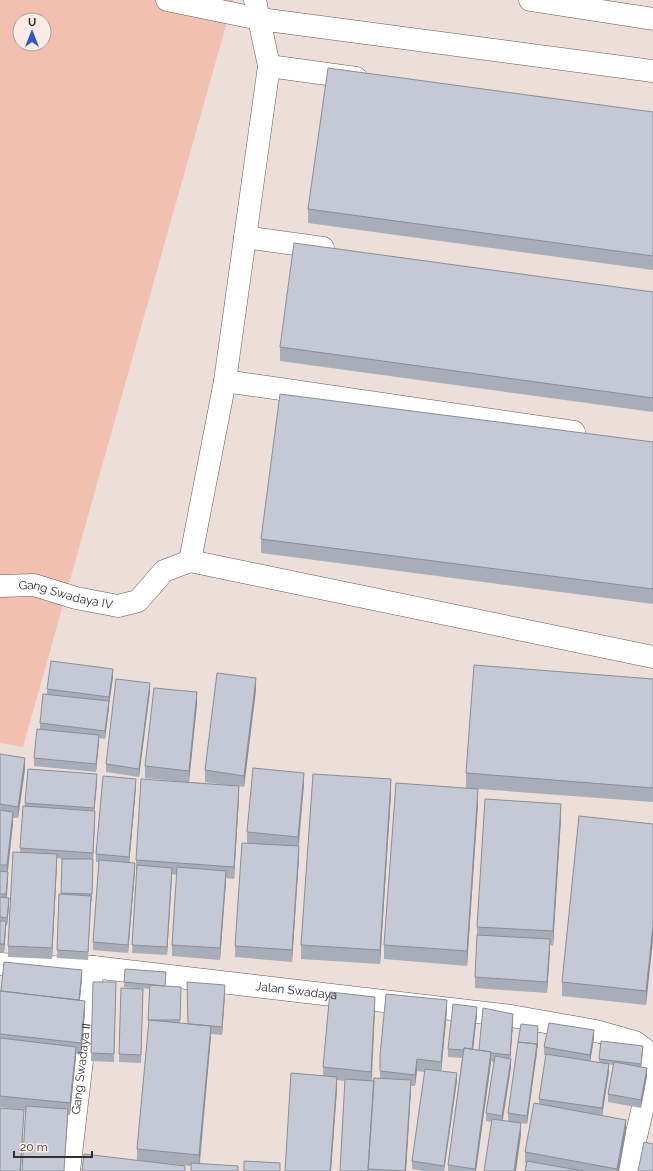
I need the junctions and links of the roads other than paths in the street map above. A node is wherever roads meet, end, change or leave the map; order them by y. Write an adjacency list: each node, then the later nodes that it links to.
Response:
1 (167, 0): 3 (street)
2 (530, 0): 4 (street)
3 (258, 9): 5 (street); 6 (street)
4 (653, 19)
5 (269, 66): 7 (street); 8 (street)
6 (653, 71)
7 (379, 81)
8 (245, 237): 9 (street); 10 (street)
9 (339, 250)
10 (225, 381): 11 (street); 12 (street)
11 (591, 434)
12 (190, 561): 13 (street, Gang Swadaya IV); 14 (street)
13 (0, 586)
14 (653, 657)
15 (0, 964): 16 (street, Jalan Swadaya)
16 (94, 967): 17 (street, Jalan Swadaya); 18 (street, Gang Swadaya II)
17 (653, 1063): 19 (street)
18 (69, 1171)
19 (628, 1171)

